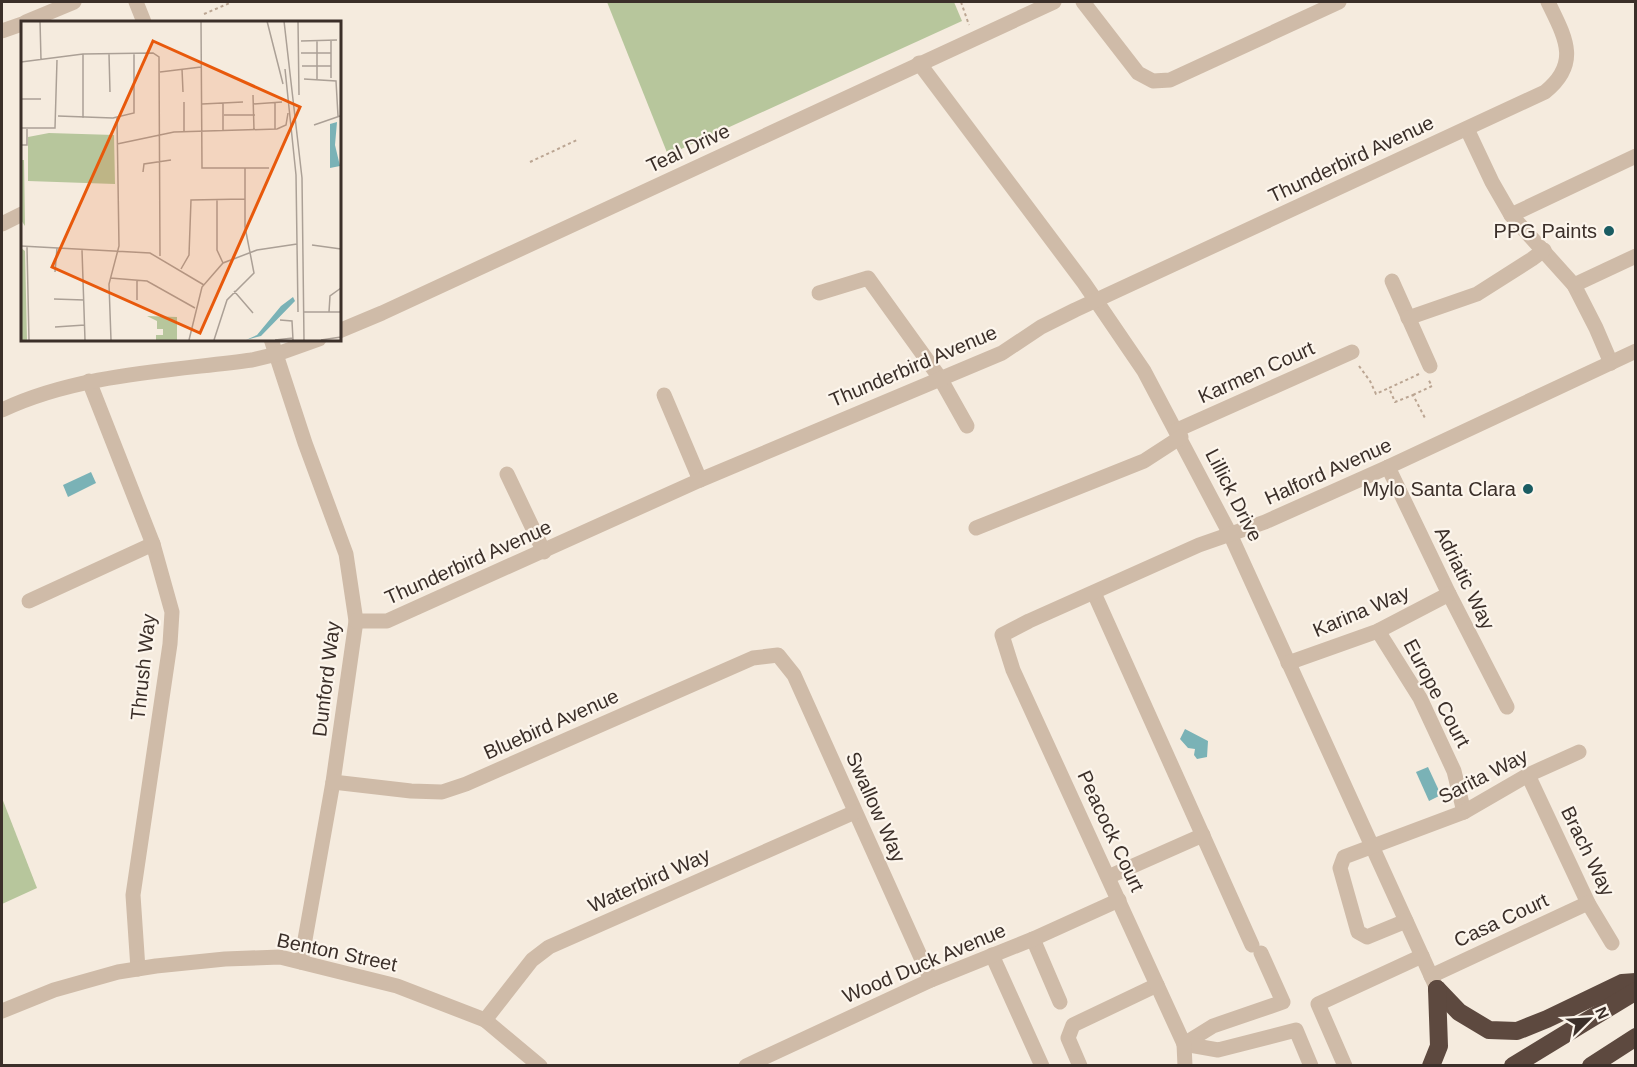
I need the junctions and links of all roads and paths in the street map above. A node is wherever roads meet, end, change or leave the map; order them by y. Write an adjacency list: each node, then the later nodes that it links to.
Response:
1 (74, 2): 10 (street)
2 (136, 2): 11 (street)
3 (232, 2): 9 (path)
4 (961, 2): 14 (path)
5 (1054, 2): 14 (street, Teal Drive)
6 (1083, 2): 7 (street)
7 (1339, 2)
8 (1548, 2): 16 (street, Thunderbird Avenue)
9 (204, 14)
10 (29, 21)
11 (144, 21)
12 (21, 24): 13 (street)
13 (2, 31)
14 (975, 38): 15 (street, Teal Drive)
15 (919, 63): 28 (street, Lillick Drive); 30 (street, Teal Drive)
16 (1467, 129): 21 (street); 28 (street, Thunderbird Avenue)
17 (577, 140): 19 (path)
18 (1635, 156): 21 (street)
19 (530, 162)
20 (21, 214): 22 (street)
21 (1511, 215): 23 (street)
22 (2, 224)
23 (1544, 250): 26 (street); 29 (street)
24 (1635, 256): 26 (street)
25 (1392, 281): 29 (street)
26 (1574, 285): 36 (street)
27 (819, 293): 38 (street)
28 (1096, 300): 38 (street, Thunderbird Avenue); 46 (street, Lillick Drive)
29 (1408, 318): 37 (street)
30 (340, 331)
31 (271, 340): 35 (street, Dunford Way)
32 (316, 340): 35 (street)
33 (1635, 351): 36 (street, Halford Avenue)
34 (1350, 353): 40 (path); 46 (street, Karmen Court)
35 (276, 354): 39 (street); 57 (street, Dunford Way)
36 (1611, 363): 47 (street, Halford Avenue)
37 (1430, 366)
38 (940, 378): 45 (street); 49 (street, Thunderbird Avenue)
39 (88, 381): 43 (street); 52 (street, Thrush Way)
40 (1389, 388): 41 (path); 41 (path)
41 (1413, 394): 44 (path)
42 (664, 395): 49 (street)
43 (2, 410)
44 (1426, 420)
45 (967, 426)
46 (1179, 433): 50 (street, Karmen Court); 51 (street, Lillick Drive)
47 (1388, 467): 51 (street, Halford Avenue); 55 (street, Adriatic Way)
48 (507, 474): 53 (street)
49 (700, 480): 53 (street, Thunderbird Avenue)
50 (976, 528)
51 (1230, 534): 54 (street, Halford Avenue); 61 (street, Lillick Drive)
52 (153, 544): 56 (street); 79 (street, Thrush Way)
53 (544, 552): 57 (street, Thunderbird Avenue)
54 (1094, 593): 59 (street, Halford Avenue); 68 (street)
55 (1449, 594): 58 (street, Karina Way); 62 (street, Adriatic Way)
56 (29, 601)
57 (356, 621): 65 (street, Dunford Way)
58 (1378, 631): 61 (street, Karina Way); 67 (street, Europe Court)
59 (1002, 636): 70 (street, Peacock Court)
60 (778, 655): 65 (street, Bluebird Avenue); 66 (street, Swallow Way)
61 (1288, 663): 69 (street, Lillick Drive)
62 (1507, 707)
63 (1579, 752): 64 (street, Sarita Way)
64 (1528, 775): 67 (street, Sarita Way); 72 (street, Brach Way)
65 (333, 782): 78 (street, Dunford Way)
66 (855, 812): 80 (street, Swallow Way); 87 (street, Waterbird Way)
67 (1464, 812): 69 (street, Sarita Way)
68 (1203, 835): 70 (street); 89 (street)
69 (1372, 847): 73 (street, Lillick Drive); 73 (street, Sarita Way)
70 (1108, 877): 71 (street, Peacock Court)
71 (1119, 900): 74 (street, Wood Duck Avenue); 83 (street, Peacock Court)
72 (1588, 903): 75 (street, Brach Way); 81 (street, Casa Court)
73 (1406, 921): 77 (street, Lillick Drive)
74 (1033, 939): 76 (street, Wood Duck Avenue); 85 (street)
75 (1612, 943)
76 (992, 955): 80 (street, Wood Duck Avenue); 92 (street)
77 (1422, 956): 81 (street, Lillick Drive); 96 (street)
78 (301, 962): 79 (street, Benton Street); 87 (street, Benton Street)
79 (138, 969): 86 (street, Benton Street)
80 (931, 980): 91 (street, Wood Duck Avenue)
81 (1434, 982): 82 (highway); 97 (highway)
82 (1635, 982)
83 (1157, 986): 89 (street, Peacock Court); 93 (street)
84 (1635, 991): 98 (highway)
85 (1060, 1002)
86 (2, 1011)
87 (485, 1020): 90 (street, Benton Street)
88 (1635, 1037): 99 (highway)
89 (1184, 1044): 94 (street); 95 (street)
90 (540, 1065)
91 (746, 1065)
92 (1042, 1065)
93 (1080, 1065)
94 (1185, 1065)
95 (1311, 1065)
96 (1345, 1065)
97 (1431, 1065)
98 (1513, 1065)
99 (1591, 1065)

